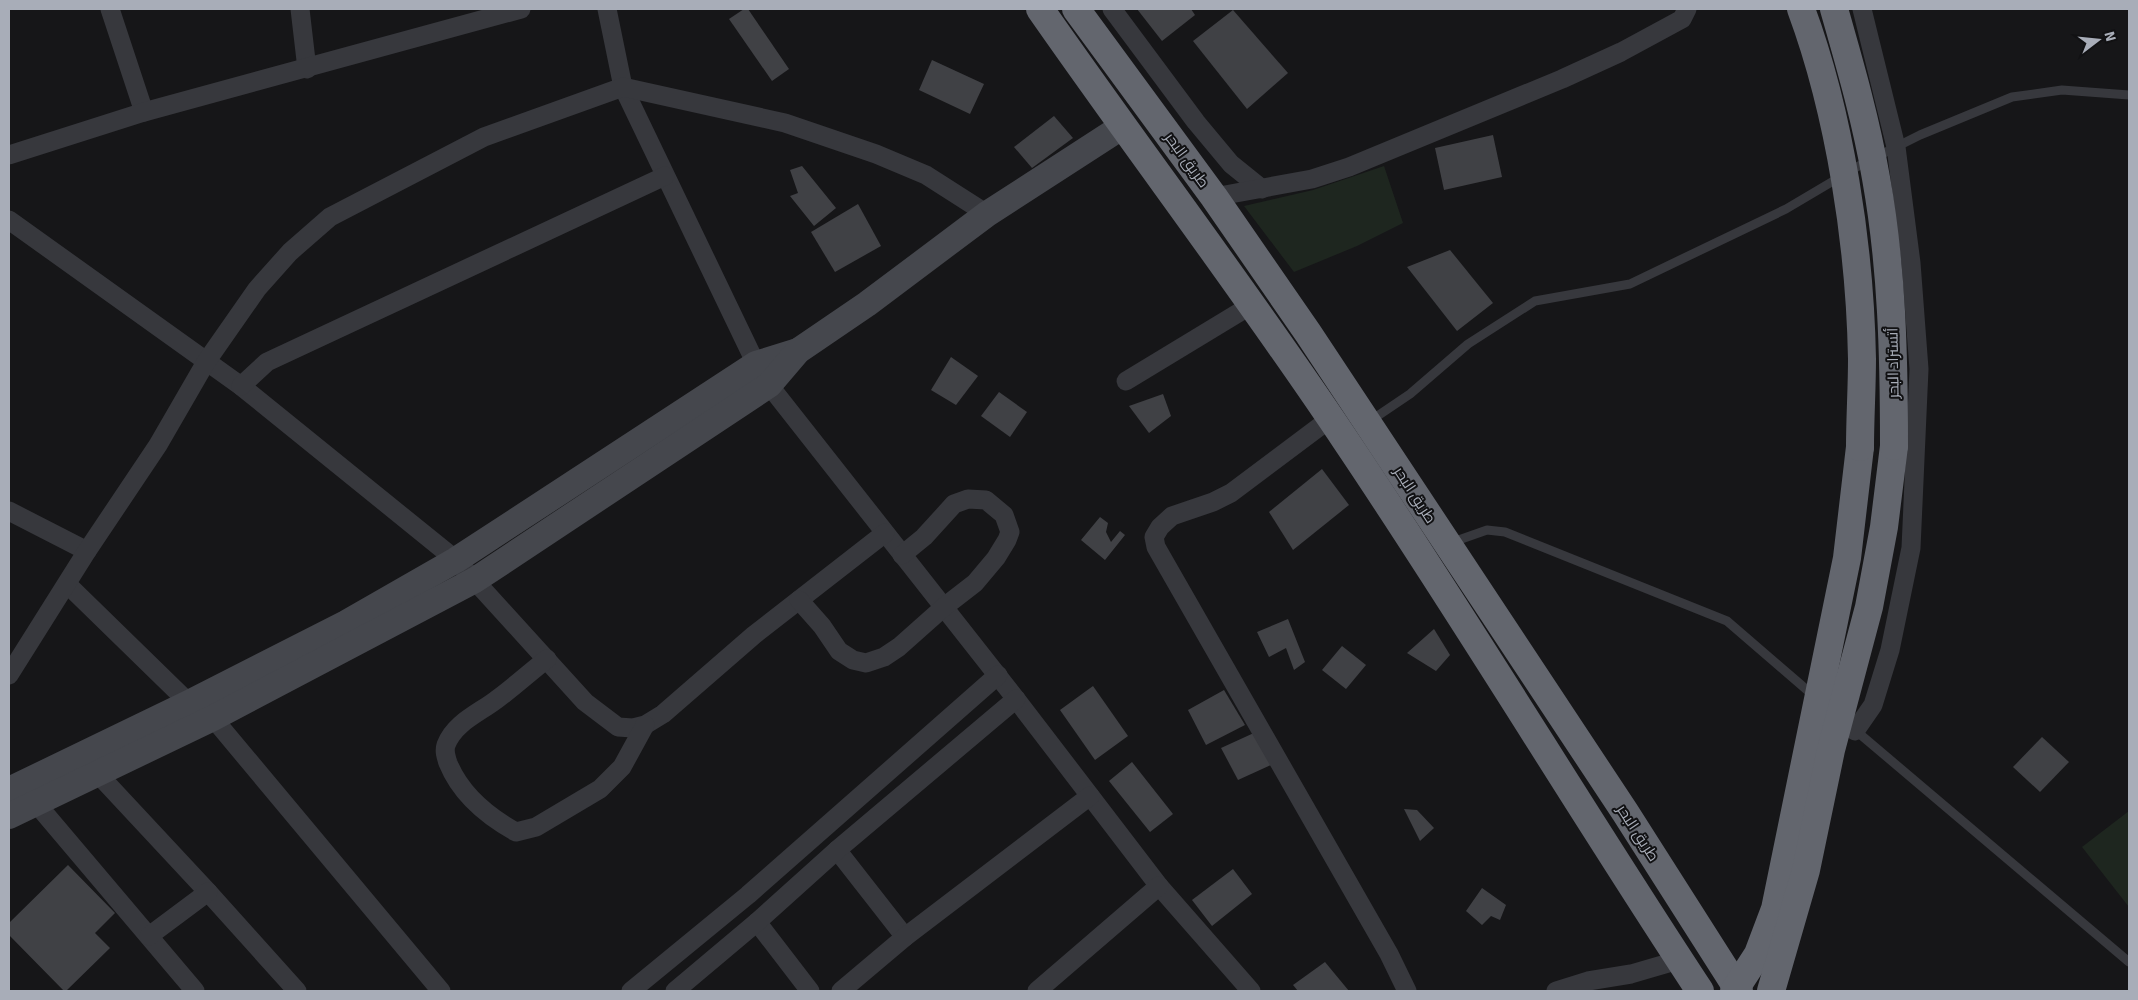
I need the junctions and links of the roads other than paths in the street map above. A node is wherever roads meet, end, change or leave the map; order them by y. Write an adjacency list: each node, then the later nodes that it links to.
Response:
1 (110, 9): 15 (street)
2 (300, 9): 12 (street)
3 (521, 9): 12 (street)
4 (607, 9): 13 (street)
5 (1040, 9): 17 (highway, طريق البحر)
6 (1076, 9): 18 (highway, طريق البحر)
7 (1112, 9): 16 (street)
8 (1687, 9): 22 (street)
9 (1801, 9): 50 (highway, أتستراد البحر, bridge)
10 (1834, 9): 50 (highway, أتستراد البحر, bridge)
11 (1862, 9): 19 (street)
12 (307, 69): 15 (street)
13 (622, 87): 21 (street); 24 (street); 28 (street)
14 (2129, 95): 19 (lane)
15 (144, 112): 20 (street)
16 (1196, 122): 18 (street); 22 (street)
17 (1123, 126): 24 (main road); 26 (highway, طريق البحر)
18 (1170, 137): 23 (highway, طريق البحر)
19 (1896, 147): 34 (lane); 50 (street)
20 (9, 155)
21 (665, 176): 29 (street); 31 (street)
22 (1262, 189): 23 (street)
23 (1214, 197): 34 (highway, طريق البحر)
24 (987, 214): 27 (main road)
25 (9, 220): 28 (street)
26 (1253, 304): 30 (street); 33 (highway, طريق البحر)
27 (798, 351): 29 (main road); 32 (main road)
28 (206, 362): 31 (street); 38 (street)
29 (756, 364): 32 (street); 40 (main road)
30 (1126, 381)
31 (241, 386): 40 (street)
32 (769, 386): 36 (street); 41 (main road)
33 (1331, 418): 64 (highway, طريق البحر); 75 (street)
34 (1368, 423): 37 (highway, طريق البحر)
35 (9, 511): 38 (street)
36 (885, 533): 39 (street); 43 (street)
37 (1447, 544): 50 (lane); 78 (highway, طريق البحر)
38 (87, 551): 42 (street)
39 (902, 555): 44 (street); 44 (street)
40 (456, 560): 41 (street); 49 (main road)
41 (474, 580): 45 (street); 51 (main road)
42 (67, 584): 46 (street); 49 (street)
43 (799, 600): 44 (street); 52 (street)
44 (944, 607): 47 (street)
45 (548, 660): 52 (street); 52 (street)
46 (9, 674)
47 (998, 675): 48 (street); 69 (street)
48 (1016, 699): 55 (street); 58 (street)
49 (190, 703): 54 (main road)
50 (1835, 713): 65 (lane); 78 (highway); 79 (highway)
51 (213, 718): 53 (main road); 68 (street)
52 (645, 725)
53 (98, 774): 56 (main road); 60 (street)
54 (9, 790)
55 (1090, 796): 59 (street); 63 (street)
56 (35, 802): 57 (main road); 62 (street)
57 (9, 816)
58 (837, 850): 61 (street); 63 (street)
59 (1159, 886): 73 (street); 74 (street)
60 (208, 892): 62 (street); 67 (street)
61 (757, 922): 70 (street); 71 (street)
62 (149, 936): 66 (street)
63 (905, 937): 72 (street)
64 (1679, 960): 76 (street); 77 (highway, طريق البحر)
65 (2129, 962)
66 (195, 991)
67 (297, 991)
68 (441, 991)
69 (631, 991)
70 (675, 991)
71 (810, 991)
72 (841, 991)
73 (1037, 991)
74 (1251, 991)
75 (1407, 991)
76 (1556, 991)
77 (1700, 991)
78 (1737, 991)
79 (1771, 991)

